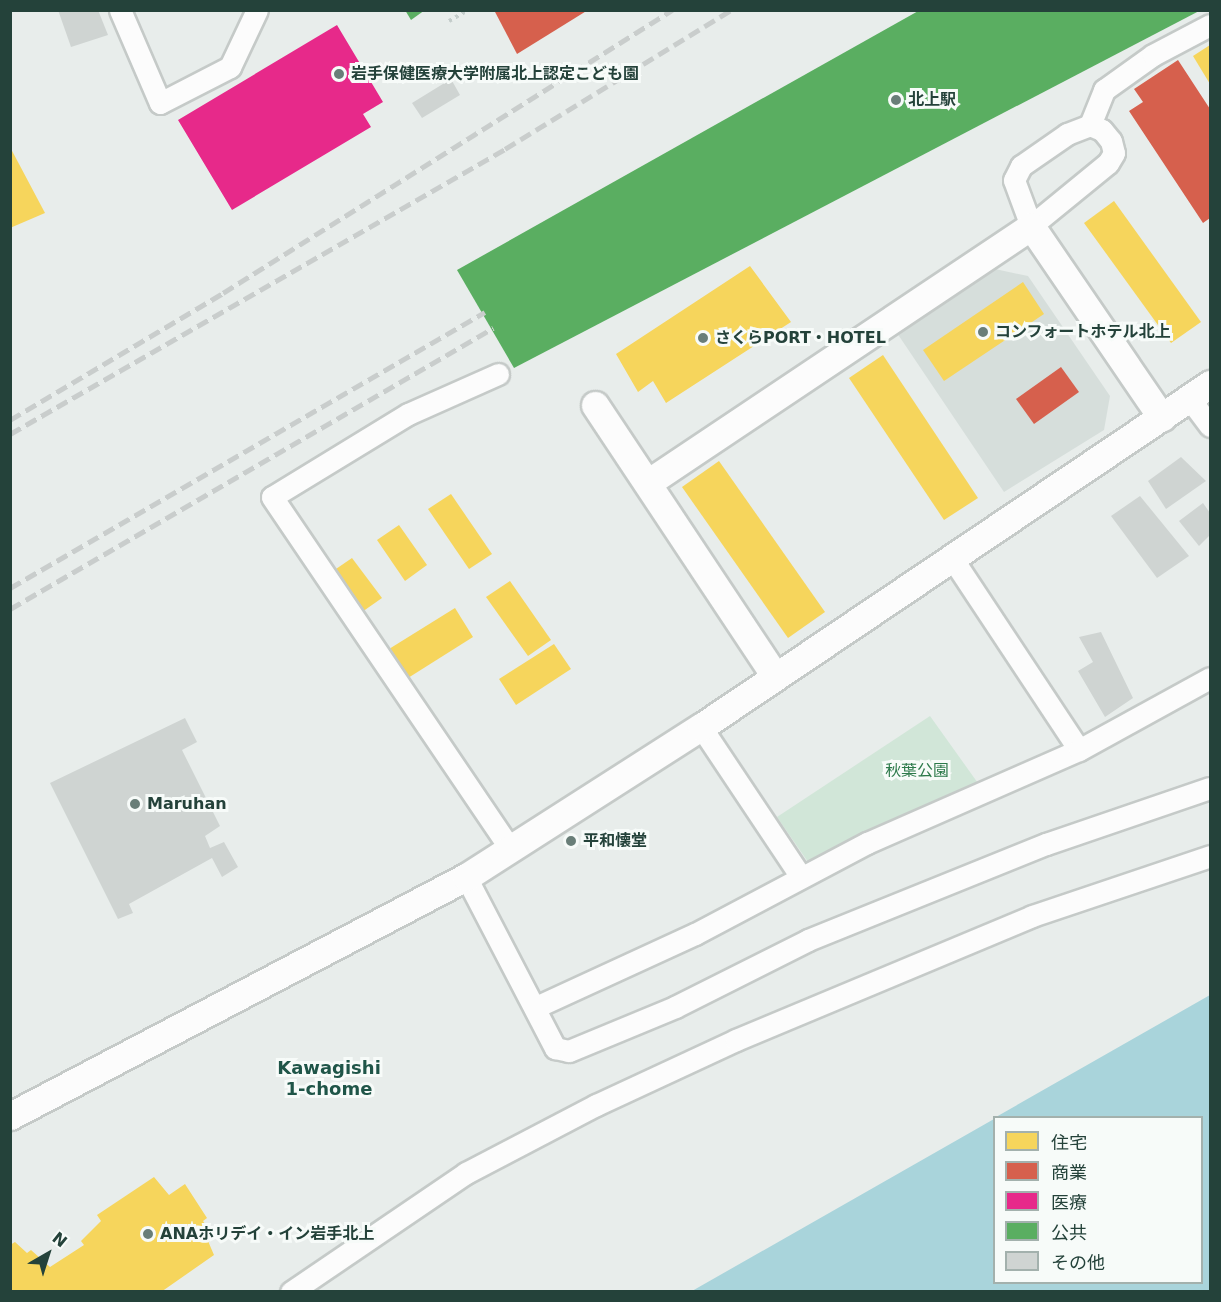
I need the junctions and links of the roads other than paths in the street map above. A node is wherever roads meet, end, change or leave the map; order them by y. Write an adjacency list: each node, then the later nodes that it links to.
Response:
1 (120, 10): 2 (street)
2 (257, 10)
3 (1210, 25): 4 (street)
4 (1090, 125): 5 (street); 5 (street)
5 (1031, 226): 9 (street); 11 (street)
6 (498, 374): 18 (street)
7 (1200, 391): 9 (street); 10 (street)
8 (595, 405): 11 (street)
9 (1162, 418): 12 (street)
10 (1210, 426)
11 (649, 482): 13 (street)
12 (952, 558): 13 (street); 16 (street)
13 (775, 676): 15 (street)
14 (1210, 678): 16 (street)
15 (702, 728): 18 (street); 21 (street)
16 (1079, 750): 21 (street)
17 (1210, 789): 22 (street)
18 (510, 849): 20 (street)
19 (1210, 856): 24 (street)
20 (466, 877): 22 (street); 23 (street)
21 (801, 877): 22 (street)
22 (536, 1007)
23 (10, 1116)
24 (291, 1292)

